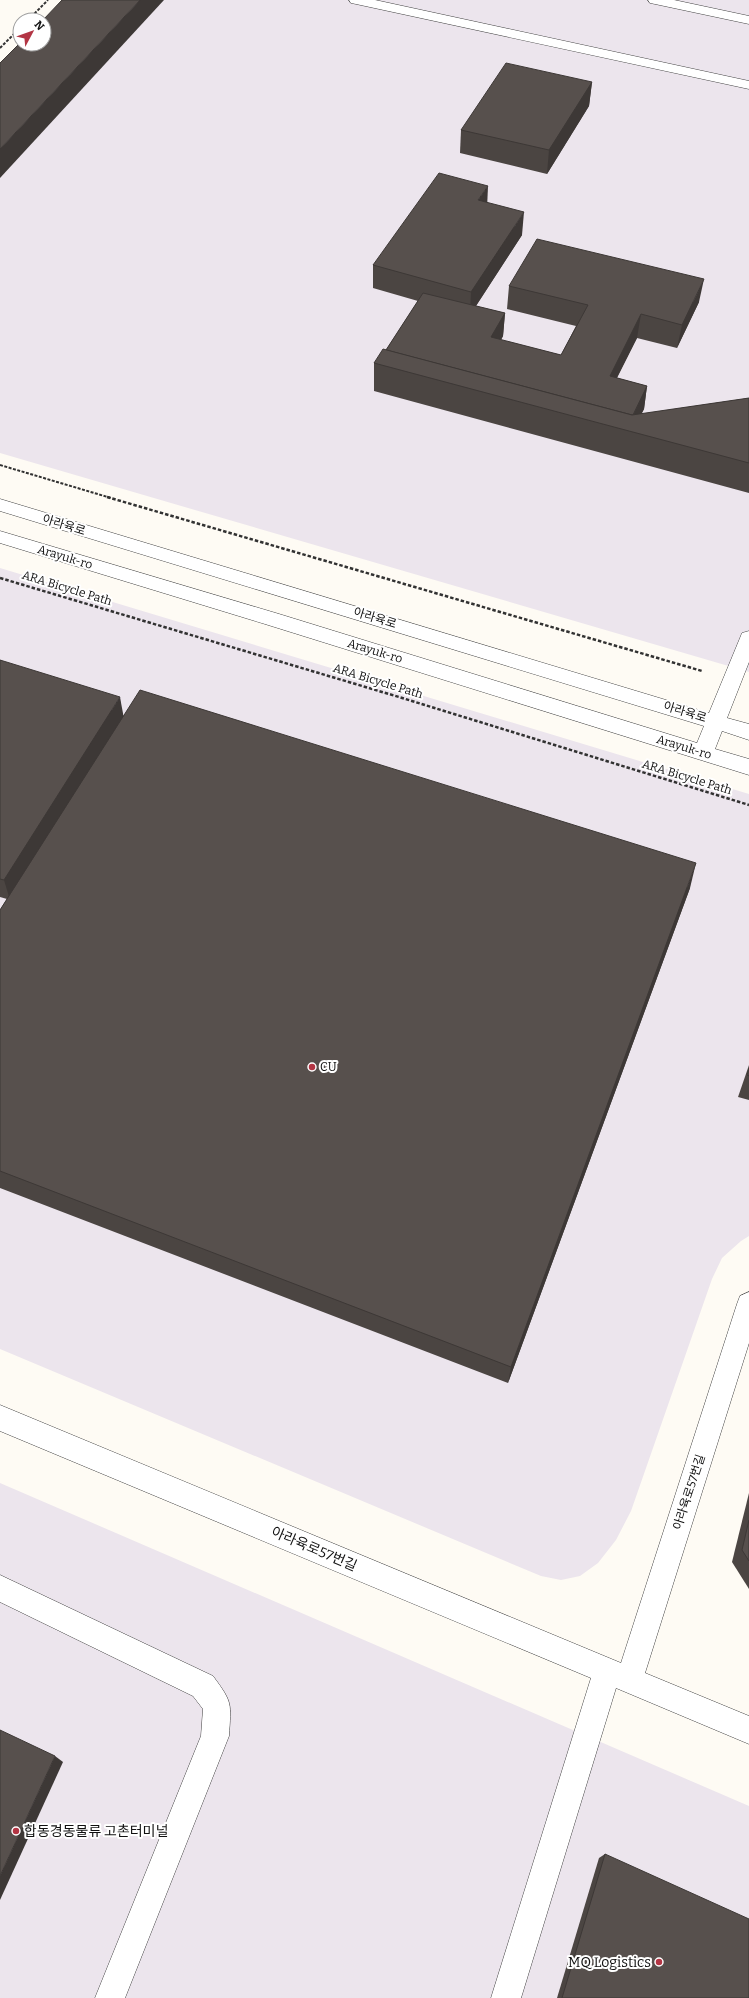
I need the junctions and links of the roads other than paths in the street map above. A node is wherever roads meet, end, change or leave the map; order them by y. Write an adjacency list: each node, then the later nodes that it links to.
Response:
1 (356, 0): 4 (street)
2 (655, 0): 3 (street)
3 (749, 20)
4 (749, 85)
5 (0, 505): 8 (street, 아라육로)
6 (0, 537): 10 (street, Arayuk-ro)
7 (749, 638): 8 (street)
8 (716, 722): 9 (street, 아라육로); 10 (street)
9 (749, 732)
10 (703, 753): 11 (street, Arayuk-ro)
11 (749, 767)
12 (749, 1304): 15 (street, 아라육로57번길)
13 (0, 1418): 15 (street, 아라육로57번길)
14 (0, 1588): 17 (street)
15 (618, 1676): 16 (street, 아라육로57번길); 18 (street)
16 (749, 1730)
17 (110, 1998)
18 (506, 1998)

